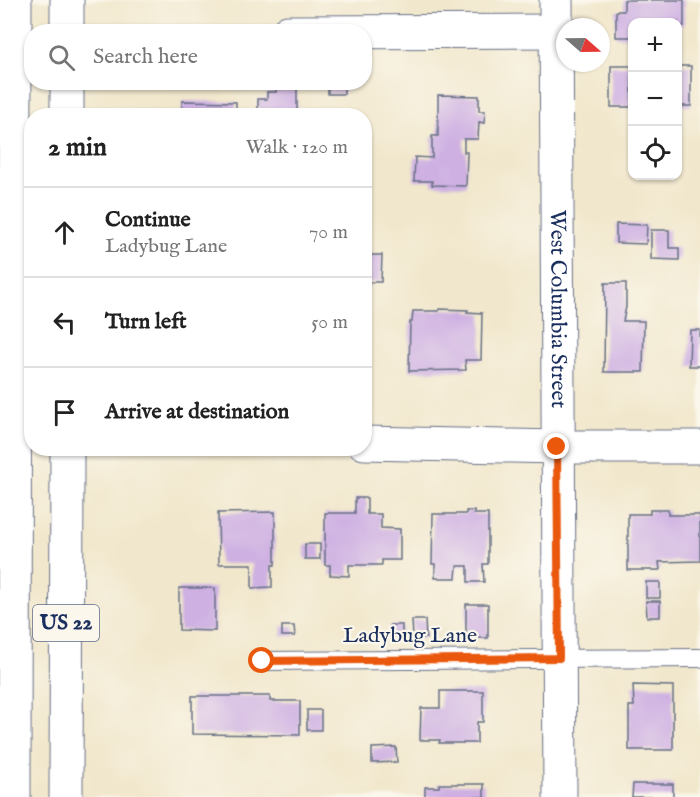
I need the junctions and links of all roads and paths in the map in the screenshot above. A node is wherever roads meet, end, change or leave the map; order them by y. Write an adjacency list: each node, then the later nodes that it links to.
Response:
1 (15, 0): 15 (main road, US 22)
2 (67, 0): 4 (main road)
3 (556, 15): 5 (main road); 9 (main road, West Columbia Street)
4 (67, 24)
5 (372, 27)
6 (67, 90): 7 (main road)
7 (67, 108)
8 (372, 443): 9 (main road)
9 (557, 447): 10 (main road); 12 (main road, West Columbia Street)
10 (700, 447)
11 (67, 456): 16 (main road, US 22)
12 (559, 658): 13 (lane, Ladybug Lane); 14 (lane, Ladybug Lane); 17 (main road, West Columbia Street)
13 (700, 658)
14 (262, 661)
15 (14, 797)
16 (66, 797)
17 (560, 797)

